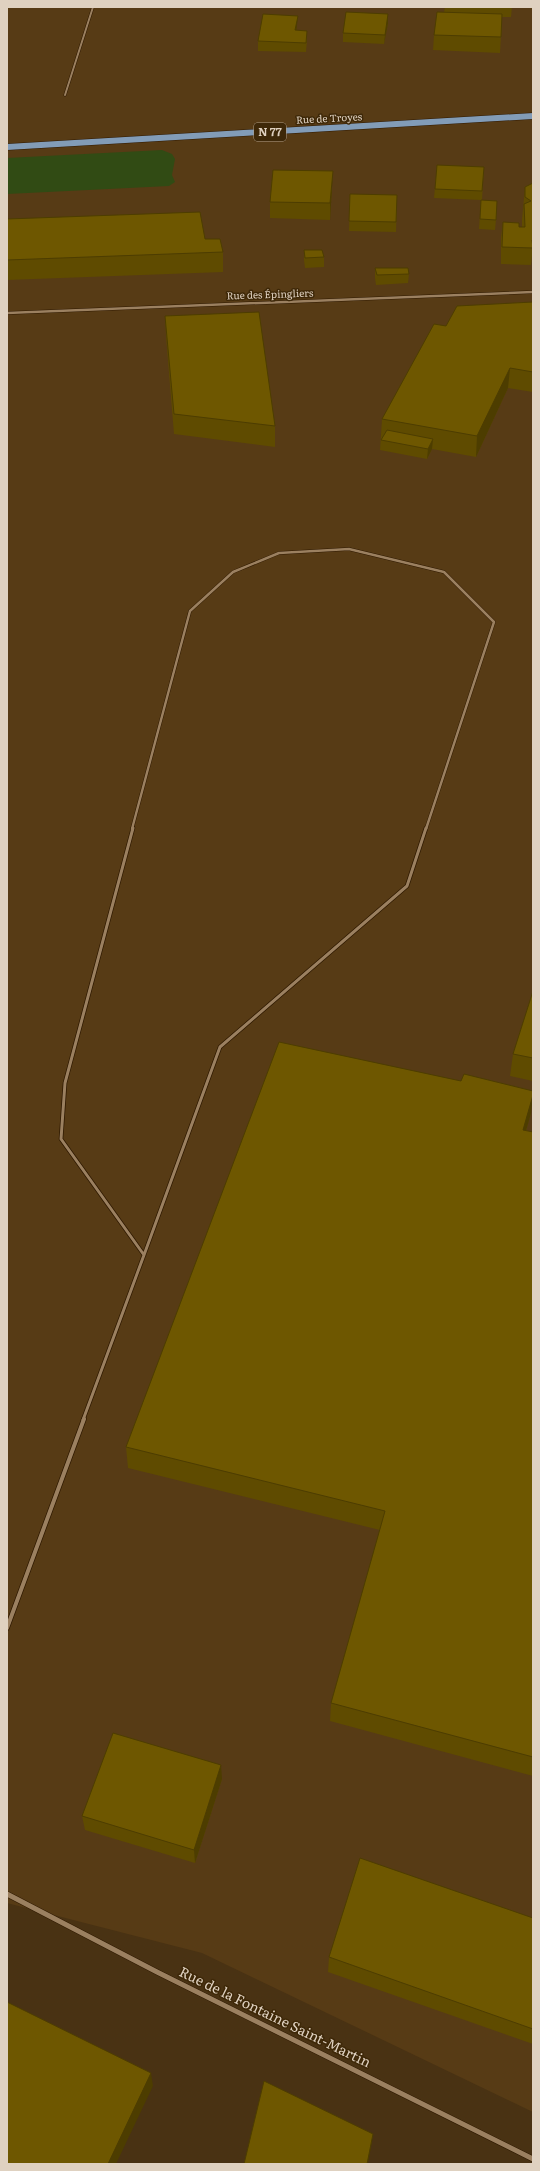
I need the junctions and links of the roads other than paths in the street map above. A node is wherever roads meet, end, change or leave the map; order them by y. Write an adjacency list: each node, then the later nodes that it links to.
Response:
1 (93, 7): 2 (lane)
2 (65, 95)
3 (533, 116): 4 (main road, Rue de Troyes / N 77)
4 (7, 147)
5 (533, 292): 6 (street, Rue des Épingliers)
6 (7, 313)
7 (144, 1255): 7 (lane); 8 (lane)
8 (7, 1628)
9 (7, 1894): 10 (street, Rue de la Fontaine Saint-Martin)
10 (533, 2159)

